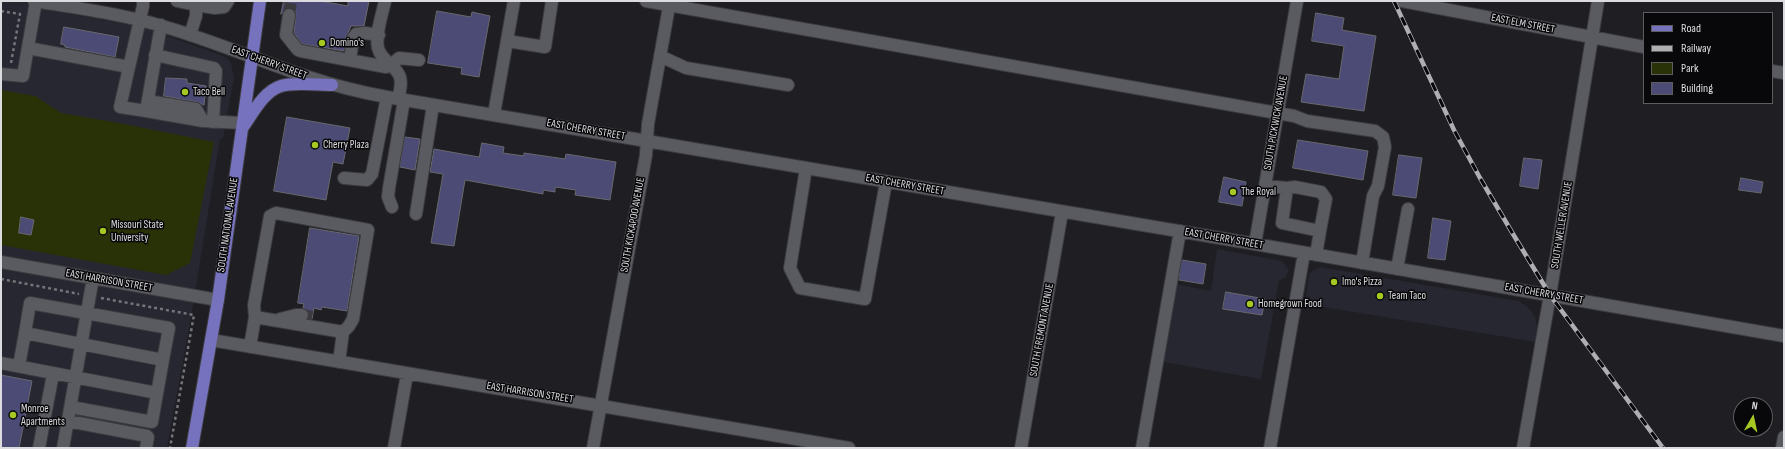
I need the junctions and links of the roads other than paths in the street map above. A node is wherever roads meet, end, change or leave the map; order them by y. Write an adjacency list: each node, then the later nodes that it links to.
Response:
1 (36, 1): 16 (street, EAST CHERRY STREET); 23 (street)
2 (143, 1): 16 (street)
3 (177, 1): 13 (street)
4 (228, 1): 13 (street)
5 (260, 1): 26 (main road, SOUTH NATIONAL AVENUE)
6 (385, 1): 19 (street)
7 (514, 1): 21 (street)
8 (552, 1): 21 (street)
9 (646, 1): 14 (street)
10 (1297, 1): 39 (street, SOUTH PICKWICK AVENUE)
11 (1402, 1): 20 (street, EAST ELM STREET)
12 (1598, 1): 20 (street, SOUTH WELLER AVENUE)
13 (197, 3): 18 (street)
14 (669, 3): 25 (street, SOUTH KICKAPOO AVENUE); 39 (street)
15 (289, 15): 27 (street)
16 (139, 20): 17 (street, EAST CHERRY STREET); 30 (street)
17 (161, 25): 18 (street, EAST CHERRY STREET); 24 (street)
18 (190, 34): 26 (street, EAST CHERRY STREET)
19 (378, 35): 27 (street); 29 (street)
20 (1592, 37): 22 (street, EAST ELM STREET); 62 (street, SOUTH WELLER AVENUE)
21 (507, 41): 40 (street)
22 (1643, 47)
23 (28, 48): 30 (street); 33 (street)
24 (155, 55): 38 (street); 41 (street)
25 (660, 56): 35 (street); 43 (street, SOUTH KICKAPOO AVENUE)
26 (252, 57): 34 (street, EAST CHERRY STREET); 42 (main road, SOUTH NATIONAL AVENUE)
27 (350, 60): 29 (street)
28 (419, 60): 29 (street)
29 (390, 66): 36 (street)
30 (129, 67): 38 (street)
31 (1773, 71): 32 (street)
32 (1784, 73)
33 (5, 74)
34 (332, 84): 36 (street, EAST CHERRY STREET); 42 (main road)
35 (788, 85)
36 (396, 99): 37 (street, EAST CHERRY STREET); 45 (street); 49 (street)
37 (434, 105): 40 (street, EAST CHERRY STREET); 52 (street)
38 (147, 106): 41 (street)
39 (1278, 113): 47 (street, SOUTH PICKWICK AVENUE); 59 (street)
40 (494, 114): 43 (street, EAST CHERRY STREET)
41 (208, 122): 42 (street)
42 (242, 126): 63 (main road, SOUTH NATIONAL AVENUE)
43 (647, 140): 44 (street, EAST CHERRY STREET); 82 (street, SOUTH KICKAPOO AVENUE)
44 (806, 168): 46 (street, EAST CHERRY STREET); 46 (street)
45 (344, 178)
46 (886, 182): 51 (street, EAST CHERRY STREET)
47 (1266, 186): 48 (street); 55 (street, SOUTH PICKWICK AVENUE)
48 (1287, 188): 53 (street); 53 (street)
49 (392, 207)
50 (1408, 209): 60 (street)
51 (1062, 212): 54 (street, EAST CHERRY STREET); 93 (street, SOUTH FREMONT AVENUE)
52 (416, 214)
53 (1320, 230): 57 (street)
54 (1180, 232): 55 (street, EAST CHERRY STREET); 94 (street)
55 (1256, 244): 56 (street, EAST CHERRY STREET)
56 (1304, 253): 57 (street, EAST CHERRY STREET); 95 (street)
57 (1316, 255): 59 (street, EAST CHERRY STREET)
58 (1, 262): 61 (street, EAST HARRISON STREET)
59 (1362, 263): 60 (street, EAST CHERRY STREET)
60 (1397, 269): 62 (street, EAST CHERRY STREET)
61 (93, 278): 63 (street, EAST HARRISON STREET); 64 (street)
62 (1550, 295): 70 (street, EAST CHERRY STREET); 96 (street, SOUTH WELLER AVENUE)
63 (218, 300): 71 (main road, SOUTH NATIONAL AVENUE)
64 (86, 314): 69 (street); 72 (street); 74 (street)
65 (255, 317): 66 (street); 68 (street); 73 (street)
66 (276, 320): 67 (street); 67 (street)
67 (327, 329): 68 (street)
68 (343, 332): 75 (street)
69 (25, 333): 72 (street); 77 (street)
70 (1784, 336)
71 (211, 340): 73 (street, EAST HARRISON STREET); 89 (main road, SOUTH NATIONAL AVENUE)
72 (81, 344): 74 (street); 80 (street)
73 (250, 347): 75 (street, EAST HARRISON STREET)
74 (163, 360): 81 (street)
75 (339, 362): 79 (street, EAST HARRISON STREET)
76 (1, 363): 77 (street)
77 (19, 366): 78 (street)
78 (53, 374): 80 (street); 86 (street)
79 (407, 374): 82 (street, EAST HARRISON STREET); 90 (street)
80 (76, 378): 81 (street); 83 (street)
81 (157, 393): 83 (street)
82 (601, 405): 91 (street, SOUTH KICKAPOO AVENUE); 92 (street, EAST HARRISON STREET)
83 (71, 407): 84 (street)
84 (68, 421): 87 (street); 88 (street)
85 (1784, 437): 97 (street)
86 (40, 448)
87 (63, 448)
88 (146, 448)
89 (192, 448)
90 (394, 448)
91 (593, 448)
92 (849, 448)
93 (1021, 448)
94 (1142, 448)
95 (1270, 448)
96 (1523, 448)
97 (1782, 448)

